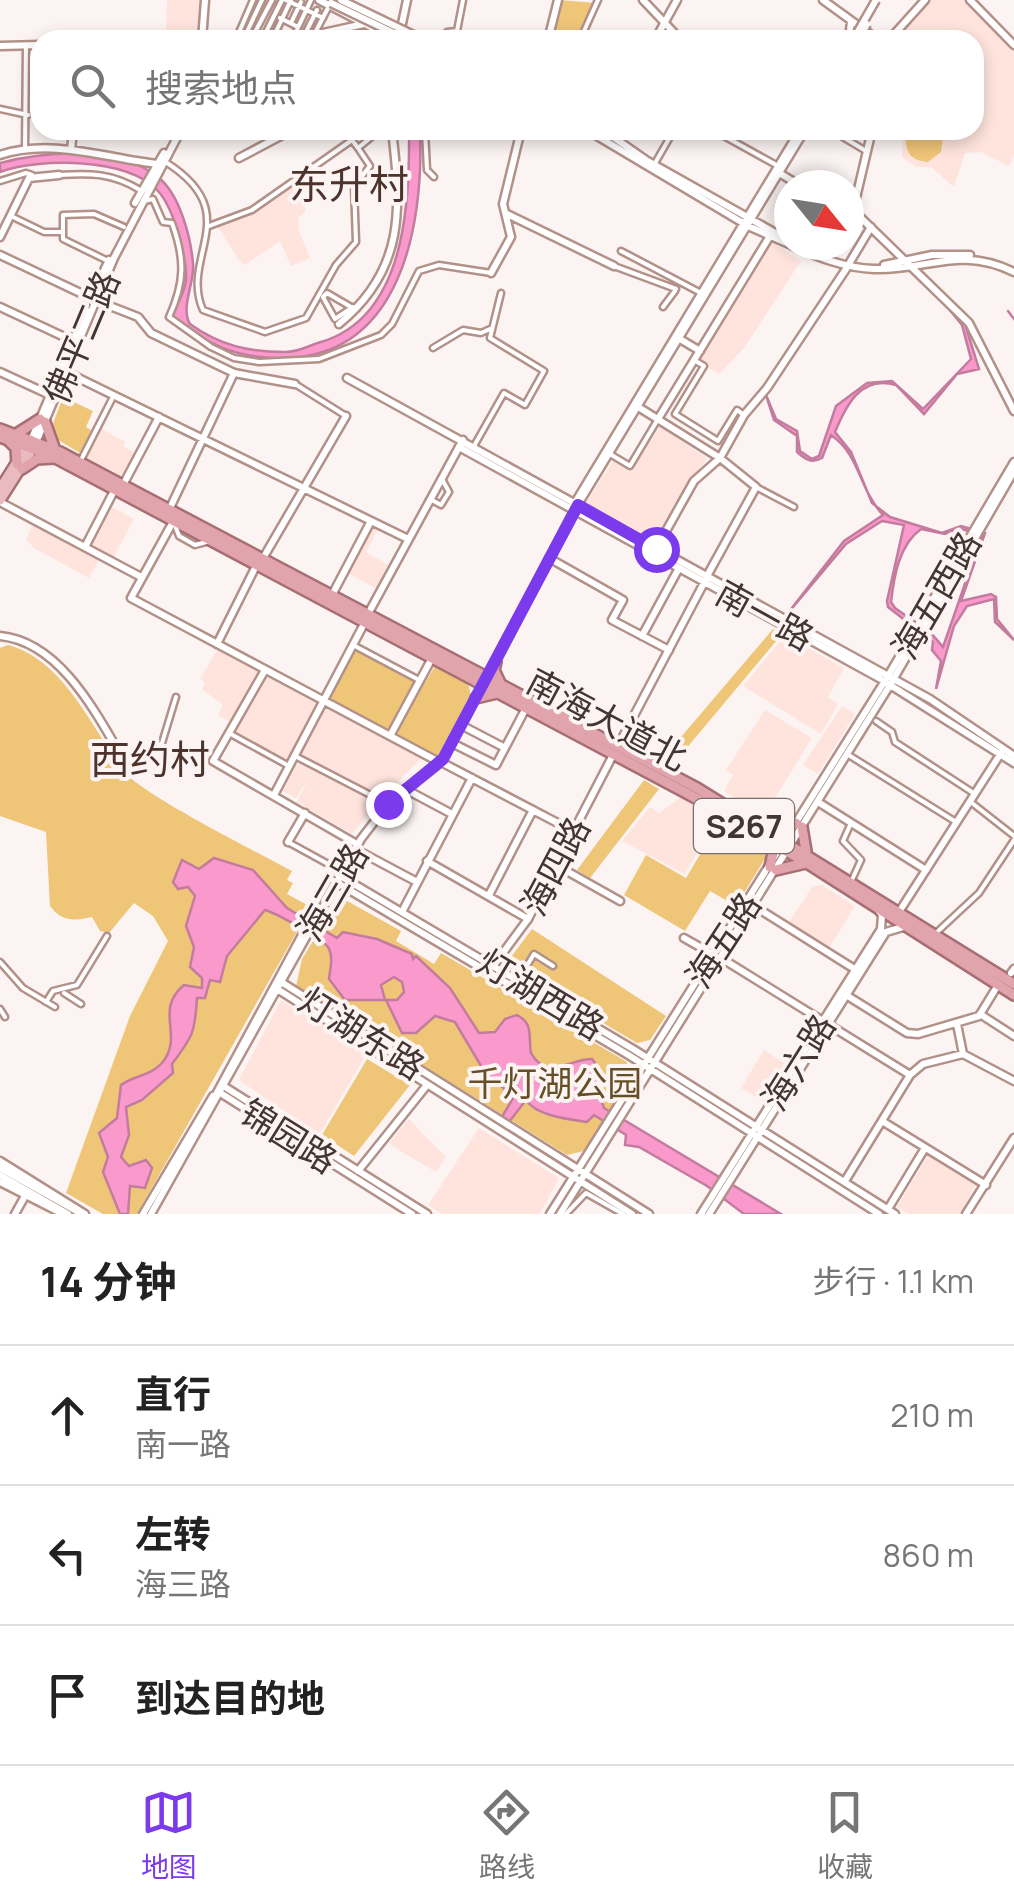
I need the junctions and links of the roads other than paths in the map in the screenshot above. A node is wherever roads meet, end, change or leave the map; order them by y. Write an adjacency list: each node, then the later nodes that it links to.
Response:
1 (207, 0): 34 (main road)
2 (253, 0): 20 (street)
3 (268, 0): 16 (street); 22 (street); 24 (street)
4 (311, 0): 19 (street)
5 (344, 0): 33 (main road); 47 (main road, bridge)
6 (409, 0): 33 (main road)
7 (464, 0): 48 (street)
8 (598, 0): 50 (street)
9 (642, 0): 31 (main road)
10 (679, 0): 31 (main road)
11 (824, 0): 27 (main road)
12 (878, 0): 54 (main road, bridge)
13 (925, 0): 56 (main road)
14 (970, 0): 60 (main road)
15 (555, 1): 49 (main road)
16 (286, 2): 18 (street); 23 (street); 26 (street)
17 (326, 2): 25 (street); 30 (main road); 45 (main road, bridge)
18 (300, 4): 19 (street); 29 (street)
19 (306, 10): 21 (street); 32 (street)
20 (247, 11): 22 (street); 35 (street)
21 (316, 12): 25 (street); 41 (street)
22 (255, 15): 24 (street); 36 (street)
23 (274, 16): 26 (street); 28 (street)
24 (262, 18): 28 (street); 37 (street)
25 (323, 18): 42 (street)
26 (282, 19): 29 (street); 39 (street)
27 (851, 20): 53 (main road); 55 (main road)
28 (271, 22): 38 (street)
29 (291, 23): 32 (street)
30 (364, 24): 43 (main road); 44 (main road)
31 (664, 24): 51 (main road); 52 (main road)
32 (298, 26): 40 (street)
33 (403, 27): 46 (main road)
34 (204, 30)
35 (242, 30)
36 (246, 30)
37 (256, 30)
38 (270, 30)
39 (274, 30)
40 (299, 30)
41 (305, 30)
42 (317, 30)
43 (341, 30)
44 (378, 30)
45 (381, 30)
46 (403, 30)
47 (404, 30)
48 (457, 30)
49 (550, 30)
50 (584, 30)
51 (661, 30)
52 (670, 30)
53 (852, 30)
54 (859, 30)
55 (864, 30)
56 (898, 30)
57 (26, 45): 58 (main road); 59 (main road); 61 (street)
58 (30, 45)
59 (0, 46)
60 (1014, 46)
61 (29, 93): 63 (street)
62 (0, 109): 63 (street)
63 (28, 115): 80 (street)
64 (72, 140): 81 (main road)
65 (173, 140): 86 (main road)
66 (278, 140): 84 (main road)
67 (352, 140): 79 (street); 100 (street)
68 (368, 140): 79 (street)
69 (394, 140): 124 (main road)
70 (426, 140): 91 (street)
71 (519, 140): 96 (main road)
72 (616, 140): 85 (main road)
73 (617, 140): 99 (main road)
74 (668, 140): 85 (street)
75 (729, 140): 87 (street)
76 (796, 140): 87 (main road)
77 (850, 140): 82 (street)
78 (869, 140): 82 (main road)
79 (358, 148): 100 (street)
80 (26, 150): 81 (main road); 83 (main road)
81 (71, 150): 86 (main road)
82 (866, 150): 88 (main road)
83 (0, 155)
84 (239, 158)
85 (654, 165): 99 (main road)
86 (159, 166): 94 (main road); 100 (street)
87 (778, 170)
88 (861, 170)
89 (32, 175): 90 (main road); 93 (street); 97 (main road)
90 (59, 176): 94 (street)
91 (434, 177)
92 (774, 177): 99 (main road)
93 (0, 181)
94 (146, 187): 95 (main road, 佛平二路); 102 (main road, 佛平二路)
95 (141, 202): 118 (street); 123 (main road, 佛平二路)
96 (506, 213): 115 (main road); 118 (main road)
97 (10, 216): 103 (street); 106 (main road)
98 (864, 220): 101 (main road)
99 (747, 223): 104 (main road); 105 (main road); 116 (main road)
100 (209, 226)
101 (871, 226): 113 (main road); 114 (main road)
102 (124, 227): 103 (street); 112 (main road, 佛平二路)
103 (63, 232): 112 (street)
104 (770, 236): 107 (main road); 133 (main road)
105 (774, 236)
106 (0, 237)
107 (774, 237)
108 (622, 251): 119 (street)
109 (0, 255): 123 (main road)
110 (838, 260): 114 (main road)
111 (841, 260): 114 (main road)
112 (108, 261): 123 (main road, 佛平二路)
113 (908, 262): 114 (main road); 117 (main road); 143 (main road)
114 (849, 264): 144 (main road)
115 (614, 266): 120 (street)
116 (719, 270): 121 (main road); 130 (main road)
117 (1014, 270)
118 (491, 273)
119 (682, 281): 120 (street); 121 (street)
120 (676, 289): 127 (street)
121 (701, 293): 142 (main road)
122 (501, 294): 129 (street)
123 (93, 299): 131 (main road, 佛平二路); 136 (main road, 佛平二路); 137 (main road)
124 (362, 304): 126 (street); 128 (main road)
125 (0, 307): 131 (main road)
126 (351, 307): 126 (street)
127 (664, 307)
128 (340, 324)
129 (490, 329): 132 (street); 153 (street)
130 (680, 339): 133 (main road); 142 (main road)
131 (73, 341): 141 (main road, 佛平二路)
132 (433, 348)
133 (700, 351): 134 (main road)
134 (694, 360): 144 (street); 147 (main road)
135 (0, 372): 141 (main road)
136 (66, 372): 140 (main road); 148 (main road, 佛平二路)
137 (234, 374): 139 (main road); 150 (main road)
138 (347, 378): 152 (main road)
139 (296, 384): 145 (street)
140 (114, 395): 146 (main road); 156 (street)
141 (50, 396): 148 (main road, 佛平二路)
142 (636, 405): 147 (main road); 154 (main road); 169 (main road)
143 (1014, 411)
144 (744, 415): 157 (main road)
145 (346, 416): 163 (main road)
146 (159, 417): 150 (main road); 164 (main road)
147 (658, 419): 154 (street); 157 (main road)
148 (43, 420): 149 (highway); 151 (main road, 佛平二路); 155 (highway)
149 (5, 434): 151 (highway, 南海大道北); 159 (highway)
150 (202, 438): 163 (main road); 170 (main road)
151 (33, 443): 155 (highway, 南海大道北 / S267); 159 (main road, 佛平二路)
152 (460, 444): 153 (main road, 南一路); 161 (main road); 169 (main road, 南一路)
153 (474, 446): 169 (main road, 南一路)
154 (610, 454): 169 (main road)
155 (59, 455): 159 (highway); 164 (highway, 南海大道北 / S267)
156 (82, 458)
157 (720, 458): 165 (main road); 174 (main road)
158 (1014, 462): 189 (main road, 海五西路)
159 (20, 466): 162 (main road, 佛平二路); 167 (main road, 佛平二路)
160 (1014, 471): 189 (main road, 海五西路)
161 (441, 480): 166 (main road); 166 (street)
162 (1, 485)
163 (305, 486): 171 (main road); 176 (main road)
164 (119, 487): 170 (highway, 南海大道北 / S267); 173 (main road)
165 (756, 487): 168 (street); 179 (main road, 海四路)
166 (430, 499): 172 (main road)
167 (0, 501): 173 (main road)
168 (794, 506)
169 (575, 507): 174 (main road, 南一路); 175 (main road); 177 (main road, 南一路); 188 (main road)
170 (171, 515): 176 (highway, 南海大道北 / S267); 176 (highway, 南海大道北 / S267); 178 (main road)
171 (371, 521): 172 (main road); 180 (main road)
172 (408, 539): 181 (main road)
173 (86, 547): 178 (main road)
174 (656, 549): 179 (main road, 南一路)
175 (549, 558): 183 (main road); 188 (main road)
176 (259, 562): 180 (highway, 南海大道北 / S267); 181 (highway, 南海大道北 / S267); 184 (main road)
177 (679, 568): 179 (main road, 南一路); 183 (main road)
178 (142, 576): 184 (main road)
179 (706, 579): 186 (main road, 海四路); 192 (main road, 南一路)
180 (332, 596): 181 (highway, 南海大道北 / S267)
181 (366, 618): 185 (main road); 187 (highway, 南海大道北 / S267); 191 (highway, 南海大道北 / S267)
182 (0, 636): 216 (main road)
183 (642, 636): 186 (main road)
184 (217, 644): 190 (main road)
185 (352, 645): 193 (street); 201 (main road)
186 (668, 650): 209 (main road, 海四路)
187 (432, 657): 191 (highway, 南海大道北 / S267); 193 (main road)
188 (494, 661): 191 (highway); 194 (main road); 196 (highway)
189 (899, 664): 192 (main road); 195 (main road, 海五西路); 197 (main road)
190 (265, 670): 201 (main road); 205 (main road)
191 (466, 670): 194 (highway, 南海大道北 / S267); 199 (highway)
192 (873, 671): 195 (main road, 南一路); 200 (main road)
193 (419, 680): 206 (main road)
194 (483, 680): 196 (highway, 南海大道北 / S267); 199 (main road)
195 (889, 681): 197 (main road, 南一路); 200 (main road)
196 (501, 690): 199 (highway); 202 (highway, 南海大道北 / S267); 209 (highway, 南海大道北 / S267)
197 (907, 691): 200 (main road); 210 (main road, 南一路)
198 (176, 697): 216 (street)
199 (474, 698): 204 (main road, 海三路); 214 (main road, 海三路)
200 (876, 701): 211 (main road); 229 (main road)
201 (323, 702): 206 (main road); 212 (main road)
202 (526, 708): 208 (main road); 209 (highway, 南海大道北 / S267)
203 (876, 720): 219 (street)
204 (462, 725): 207 (main road, 海三路); 208 (main road)
205 (230, 733): 215 (street); 220 (main road)
206 (390, 736): 214 (main road)
207 (452, 742): 208 (main road); 214 (main road, 海三路)
208 (506, 748)
209 (616, 750): 230 (main road, 海四路); 231 (highway, 南海大道北 / S267)
210 (1004, 752): 213 (main road, 南一路); 219 (main road); 223 (main road)
211 (848, 754): 221 (main road); 227 (street)
212 (294, 756): 215 (main road); 222 (street)
213 (1014, 759)
214 (439, 761): 217 (main road); 218 (main road, 海三路); 222 (main road, 海三路)
215 (289, 766): 220 (main road)
216 (130, 771)
217 (472, 778): 224 (main road); 226 (main road)
218 (406, 789): 226 (main road); 234 (main road, 海三路)
219 (976, 794): 227 (main road)
220 (274, 795): 225 (main road)
221 (818, 802): 228 (main road); 229 (main road)
222 (386, 803): 234 (main road, 海三路)
223 (972, 804): 232 (street); 251 (main road)
224 (533, 810): 230 (main road); 246 (main road)
225 (305, 813): 233 (main road); 234 (main road)
226 (452, 814): 237 (main road)
227 (956, 822): 240 (main road)
228 (851, 823): 240 (main road); 244 (street)
229 (799, 826): 231 (highway); 235 (main road); 236 (highway)
230 (573, 831): 238 (main road, 海四路)
231 (769, 836): 235 (highway, 南海大道北); 239 (highway)
232 (1014, 838): 256 (street)
233 (288, 842): 241 (street)
234 (355, 846): 241 (main road, 海三路); 242 (main road)
235 (786, 846): 236 (highway, 南海大道北 / S267); 239 (main road)
236 (809, 860): 239 (highway); 244 (highway, 南海大道北 / S267)
237 (428, 861): 242 (main road); 246 (main road)
238 (556, 865): 247 (main road); 253 (main road, 海四路)
239 (773, 868): 248 (main road); 259 (main road, 海五路)
240 (926, 870): 251 (main road)
241 (339, 875): 243 (main road, 灯湖西路); 243 (main road); 245 (main road, 海三路); 252 (main road, 海三路)
242 (417, 882): 250 (main road)
243 (349, 885): 245 (main road); 250 (main road, 灯湖西路); 262 (main road, 灯湖西路)
244 (856, 888): 249 (highway, 南海大道北 / S267); 251 (highway, 南海大道北 / S267)
245 (330, 895): 252 (main road, 海三路)
246 (489, 896): 253 (main road)
247 (620, 901)
248 (754, 906): 259 (main road); 263 (main road)
249 (876, 907): 254 (highway, 南海大道北 / S267); 255 (main road)
250 (402, 912): 262 (main road, 灯湖西路)
251 (900, 913): 256 (highway, 南海大道北 / S267)
252 (316, 915): 265 (main road, 海三路)
253 (528, 920): 262 (main road, 海四路)
254 (909, 929): 255 (main road); 267 (highway, 南海大道北 / S267)
255 (884, 930): 263 (main road, 海六路); 269 (main road, 海六路)
256 (935, 934): 264 (highway, 南海大道北 / S267)
257 (107, 936): 268 (street)
258 (684, 938): 259 (main road)
259 (718, 956): 277 (main road); 280 (main road, 海五路)
260 (0, 962): 271 (street)
261 (553, 966): 266 (street)
262 (491, 969): 266 (main road, 灯湖西路)
263 (856, 970): 277 (main road, 海六路)
264 (1013, 976)
265 (277, 984): 287 (main road, 灯湖东路); 289 (main road, 海三路); 299 (main road, 灯湖东路)
266 (516, 984): 281 (main road, 灯湖西路)
267 (998, 985): 270 (highway, 南海大道北 / S267); 275 (main road)
268 (61, 991): 271 (street); 272 (street)
269 (846, 995): 277 (main road, 海六路); 278 (main road)
270 (1014, 995)
271 (46, 1002): 273 (street)
272 (81, 1004)
273 (55, 1007)
274 (0, 1009): 276 (street)
275 (980, 1014): 278 (main road); 279 (main road)
276 (5, 1016)
277 (825, 1023): 285 (main road); 290 (main road, 海六路)
278 (957, 1024): 282 (main road)
279 (1014, 1036)
280 (662, 1046): 281 (main road); 283 (main road, 海五路); 284 (main road)
281 (632, 1052): 283 (main road, 灯湖西路); 288 (main road)
282 (963, 1054): 285 (main road); 286 (main road)
283 (650, 1064): 284 (main road, 灯湖西路); 288 (main road, 海五路)
284 (666, 1075): 288 (main road); 291 (main road, 灯湖西路)
285 (910, 1075): 292 (main road)
286 (1014, 1080)
287 (427, 1085): 299 (main road, 灯湖东路); 301 (main road)
288 (636, 1086): 298 (main road, 海五路)
289 (221, 1089): 301 (main road); 313 (main road); 313 (main road); 314 (main road, 锦园路)
290 (769, 1113): 291 (main road); 293 (main road, 海六路); 295 (main road)
291 (741, 1121): 293 (main road, 灯湖西路); 297 (main road)
292 (882, 1121): 296 (main road); 303 (main road)
293 (757, 1132): 295 (main road, 灯湖西路); 297 (main road, 海六路)
294 (1014, 1140): 304 (main road)
295 (772, 1141): 297 (main road); 303 (main road, 灯湖西路); 322 (main road, 灯湖西路)
296 (925, 1148): 304 (main road); 309 (main road)
297 (743, 1153): 308 (main road, 海六路)
298 (593, 1155): 299 (main road); 302 (main road, 海五路); 305 (main road)
299 (559, 1161): 302 (main road, 灯湖东路); 306 (main road)
300 (0, 1171): 307 (main road); 311 (main road); 312 (main road)
301 (358, 1171): 315 (main road)
302 (579, 1175): 305 (main road, 灯湖东路); 306 (main road, 海五路)
303 (844, 1181): 309 (main road, 灯湖西路)
304 (986, 1185): 323 (main road)
305 (599, 1188): 306 (main road); 318 (main road, 灯湖东路); 319 (main road, 灯湖东路)
306 (566, 1195): 316 (main road); 317 (main road)
307 (25, 1196): 310 (main road); 311 (main road)
308 (715, 1197): 320 (main road, 海六路); 321 (main road, 海六路)
309 (892, 1212)
310 (14, 1214)
311 (66, 1214)
312 (83, 1214)
313 (149, 1214)
314 (412, 1214)
315 (427, 1214)
316 (550, 1214)
317 (563, 1214): 318 (street)
318 (628, 1214)
319 (649, 1214)
320 (701, 1214)
321 (709, 1214)
322 (879, 1214)
323 (967, 1214)

